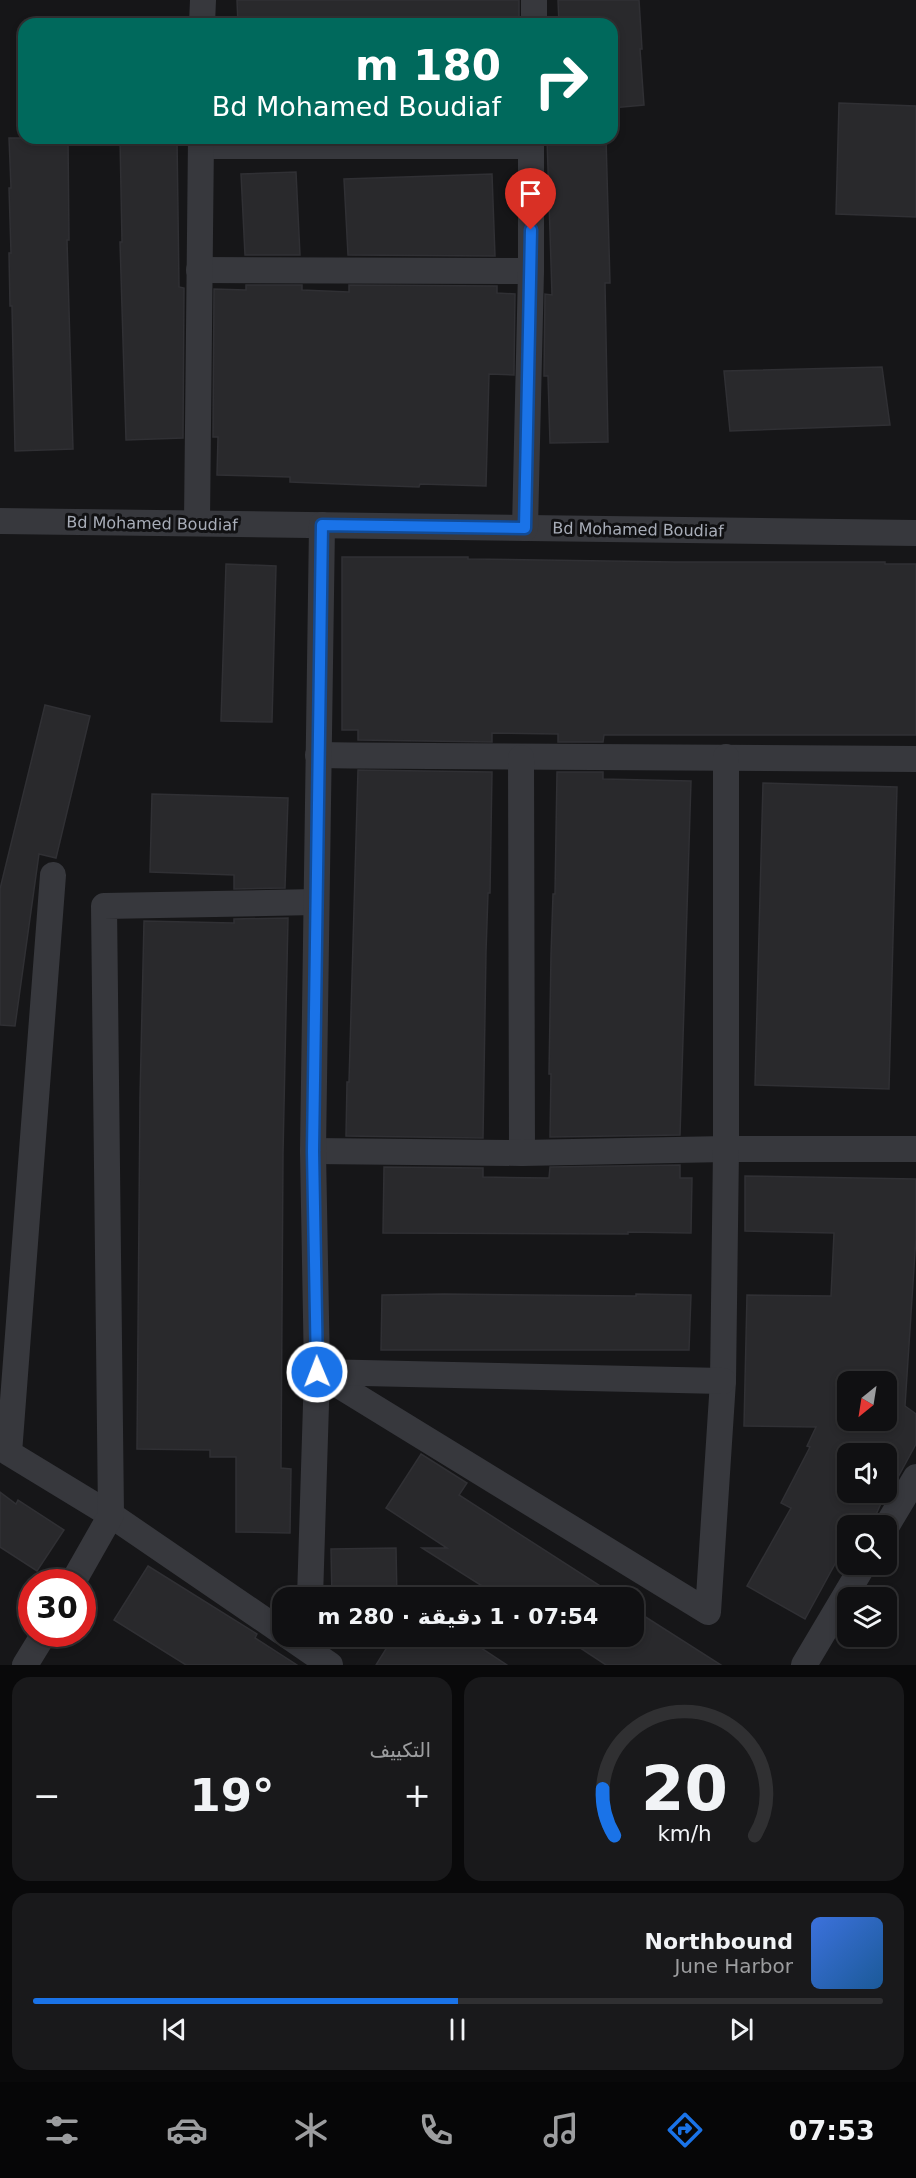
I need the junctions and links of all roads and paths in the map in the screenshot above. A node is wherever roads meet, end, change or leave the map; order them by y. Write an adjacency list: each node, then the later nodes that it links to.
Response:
1 (203, 0): 3 (street)
2 (534, 0): 4 (street)
3 (202, 18)
4 (534, 18)
5 (201, 144): 7 (street)
6 (531, 144): 8 (street)
7 (200, 270): 8 (street); 10 (street)
8 (531, 271): 12 (street)
9 (0, 521): 10 (street, Bd Mohamed Boudiaf)
10 (197, 523): 11 (street, Bd Mohamed Boudiaf)
11 (322, 525): 12 (street, Bd Mohamed Boudiaf); 14 (street)
12 (525, 528): 13 (street, Bd Mohamed Boudiaf)
13 (916, 533)
14 (318, 755): 16 (street); 19 (street)
15 (726, 757): 16 (street); 17 (street); 20 (street)
16 (521, 758): 23 (street)
17 (916, 759)
18 (53, 875): 27 (street)
19 (316, 902): 22 (street); 27 (street)
20 (726, 1149): 21 (street); 23 (street); 25 (street)
21 (916, 1149)
22 (313, 1151): 23 (street); 24 (street)
23 (522, 1153)
24 (317, 1372): 25 (street); 25 (street); 31 (street)
25 (723, 1381)
26 (916, 1477): 28 (street)
27 (111, 1515): 29 (street); 32 (street)
28 (893, 1515)
29 (80, 1569)
30 (857, 1575): 37 (street)
31 (310, 1587)
32 (272, 1625)
33 (36, 1647): 35 (street)
34 (309, 1647): 36 (street)
35 (26, 1665)
36 (330, 1665)
37 (804, 1665)

